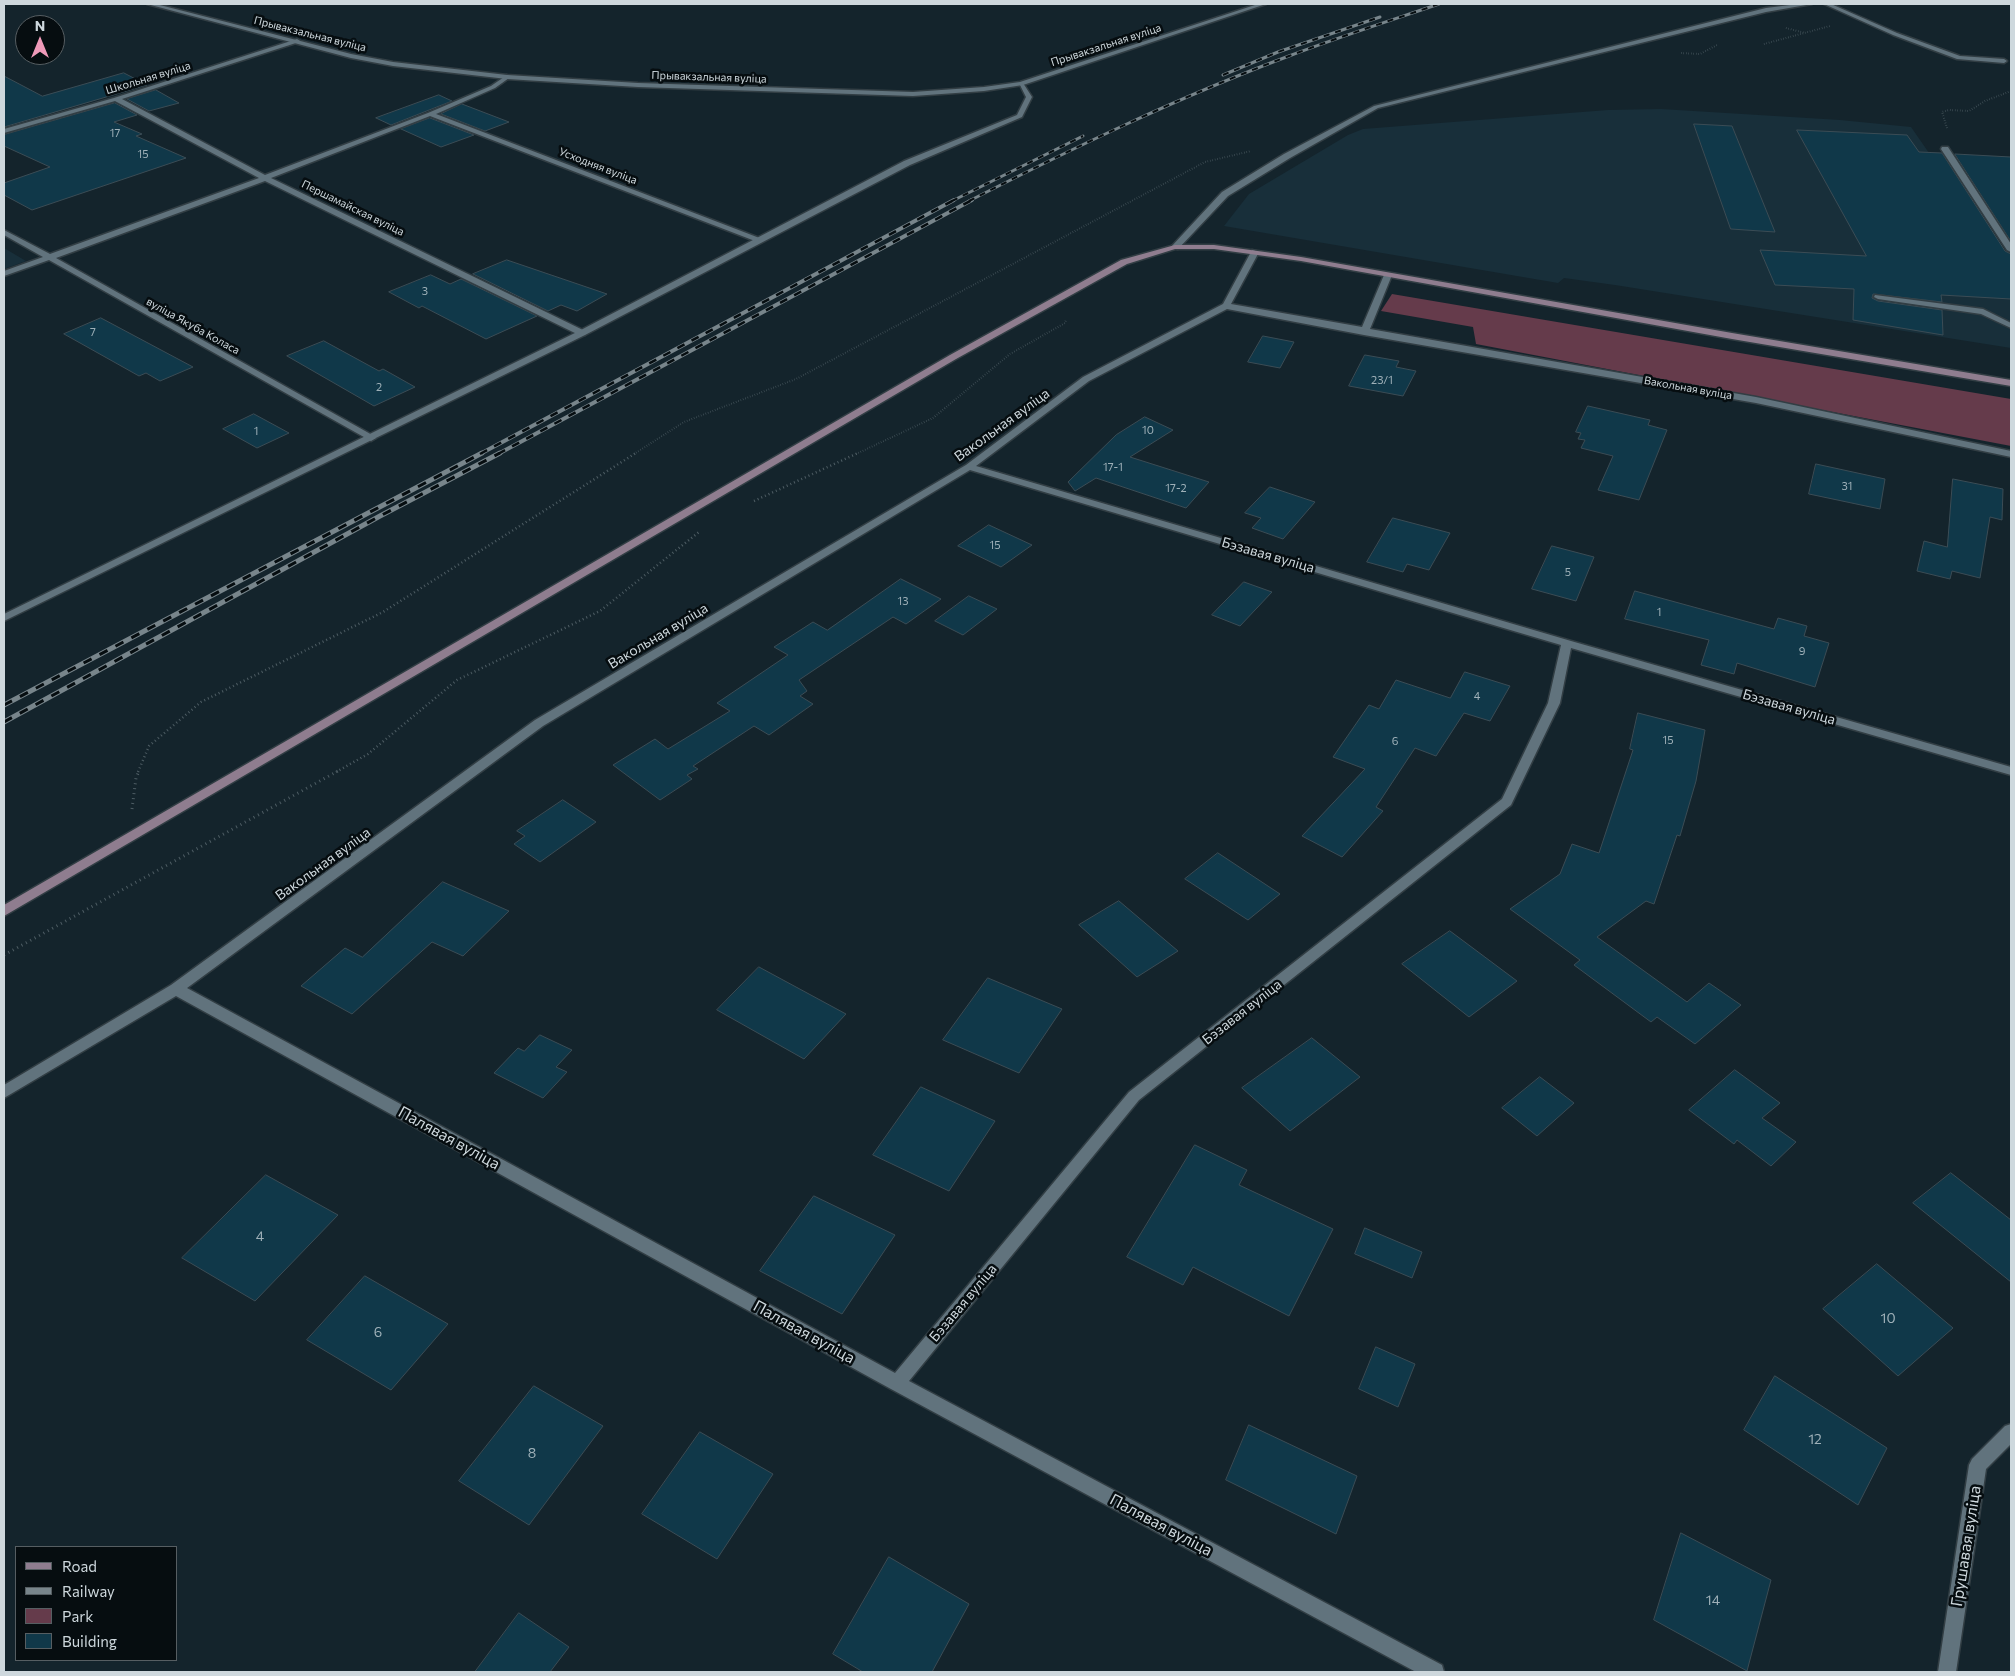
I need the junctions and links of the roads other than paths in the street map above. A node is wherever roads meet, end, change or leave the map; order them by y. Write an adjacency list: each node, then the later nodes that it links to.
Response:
1 (150, 4): 5 (street, Прывакзальная вуліца)
2 (1263, 4): 8 (street, Прывакзальная вуліца)
3 (1809, 4): 16 (street)
4 (1827, 4): 6 (street)
5 (297, 41): 7 (street, Прывакзальная вуліца); 9 (street, Школьная вуліца)
6 (2004, 61)
7 (507, 77): 8 (street, Прывакзальная вуліца); 10 (street)
8 (1021, 84): 15 (street)
9 (116, 99): 11 (street, Школьная вуліца); 13 (street, Першамайская вуліца)
10 (430, 114): 13 (street); 15 (street, Усходняя вуліца)
11 (4, 131)
12 (1945, 149): 17 (street)
13 (265, 178): 19 (street); 26 (street, Першамайская вуліца)
14 (4, 232): 19 (street, вуліца Якуба Коласа)
15 (758, 239): 26 (street)
16 (1175, 247): 18 (main road); 34 (main road)
17 (2011, 250)
18 (1255, 252): 21 (main road); 23 (street)
19 (47, 258): 20 (street); 28 (street, вуліца Якуба Коласа)
20 (4, 274)
21 (1388, 275): 25 (street); 27 (main road)
22 (1878, 297): 24 (street)
23 (1226, 306): 25 (street, Вакольная вуліца); 30 (street, Вакольная вуліца)
24 (2011, 326)
25 (1364, 332): 29 (street, Вакольная вуліца)
26 (582, 333): 28 (street)
27 (2011, 382)
28 (371, 438): 31 (street)
29 (2011, 454)
30 (969, 467): 32 (street, Бэзавая вуліца); 35 (street, Вакольная вуліца)
31 (4, 618)
32 (1567, 643): 33 (street, Бэзавая вуліца); 37 (street, Бэзавая вуліца)
33 (2011, 771)
34 (4, 911)
35 (176, 989): 36 (street, Вакольная вуліца); 37 (street, Палявая вуліца)
36 (4, 1092)
37 (897, 1383): 39 (street, Палявая вуліца)
38 (2011, 1432): 40 (street, Грушавая вуліца)
39 (1435, 1672)
40 (1947, 1672)

